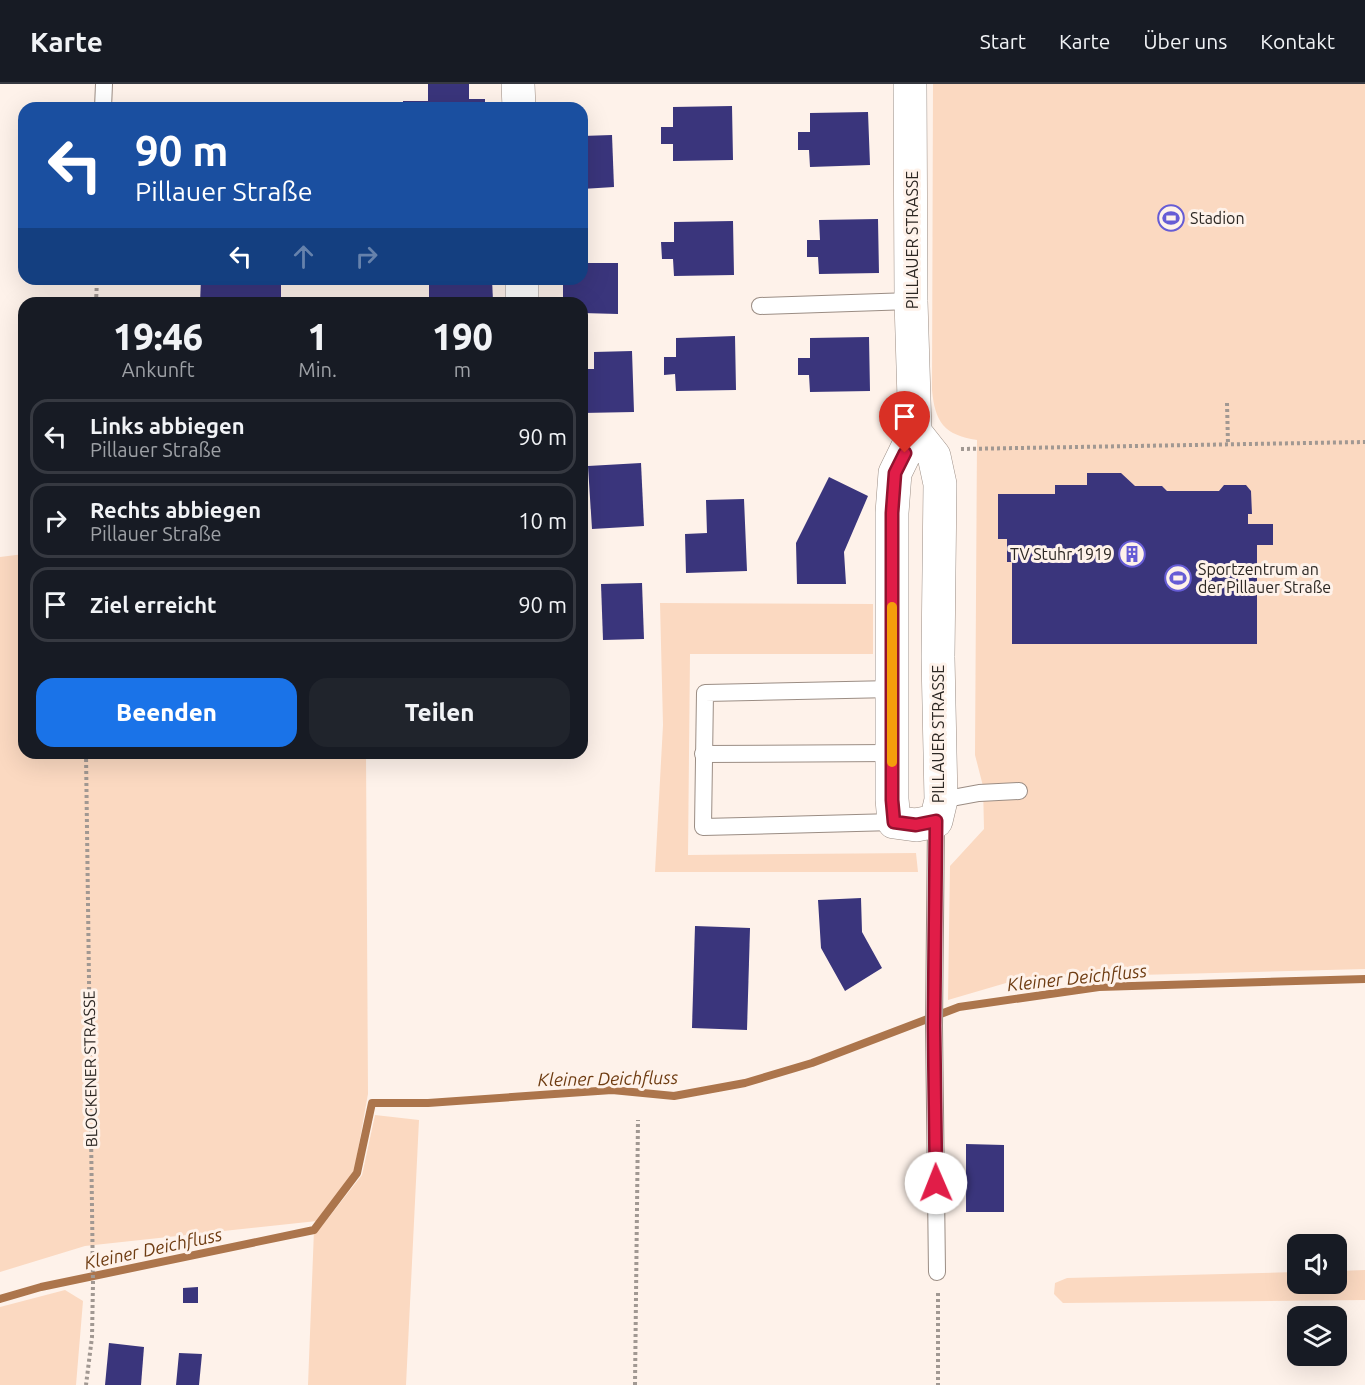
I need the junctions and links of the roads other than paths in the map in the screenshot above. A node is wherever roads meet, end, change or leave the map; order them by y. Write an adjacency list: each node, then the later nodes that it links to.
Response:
1 (104, 84): 4 (lane)
2 (518, 84): 5 (street)
3 (910, 84): 6 (street, PILLAUER STRASSE)
4 (103, 102)
5 (519, 102)
6 (911, 301): 7 (lane); 8 (street, PILLAUER STRASSE)
7 (760, 306)
8 (924, 444): 9 (street, PILLAUER STRASSE); 13 (street, PILLAUER STRASSE)
9 (893, 689): 10 (street, PILLAUER STRASSE); 11 (lane)
10 (892, 753): 11 (lane); 14 (street, PILLAUER STRASSE)
11 (703, 754): 14 (lane)
12 (1019, 791): 13 (lane)
13 (939, 811): 14 (street, PILLAUER STRASSE); 15 (lane)
14 (894, 822)
15 (938, 1272)

